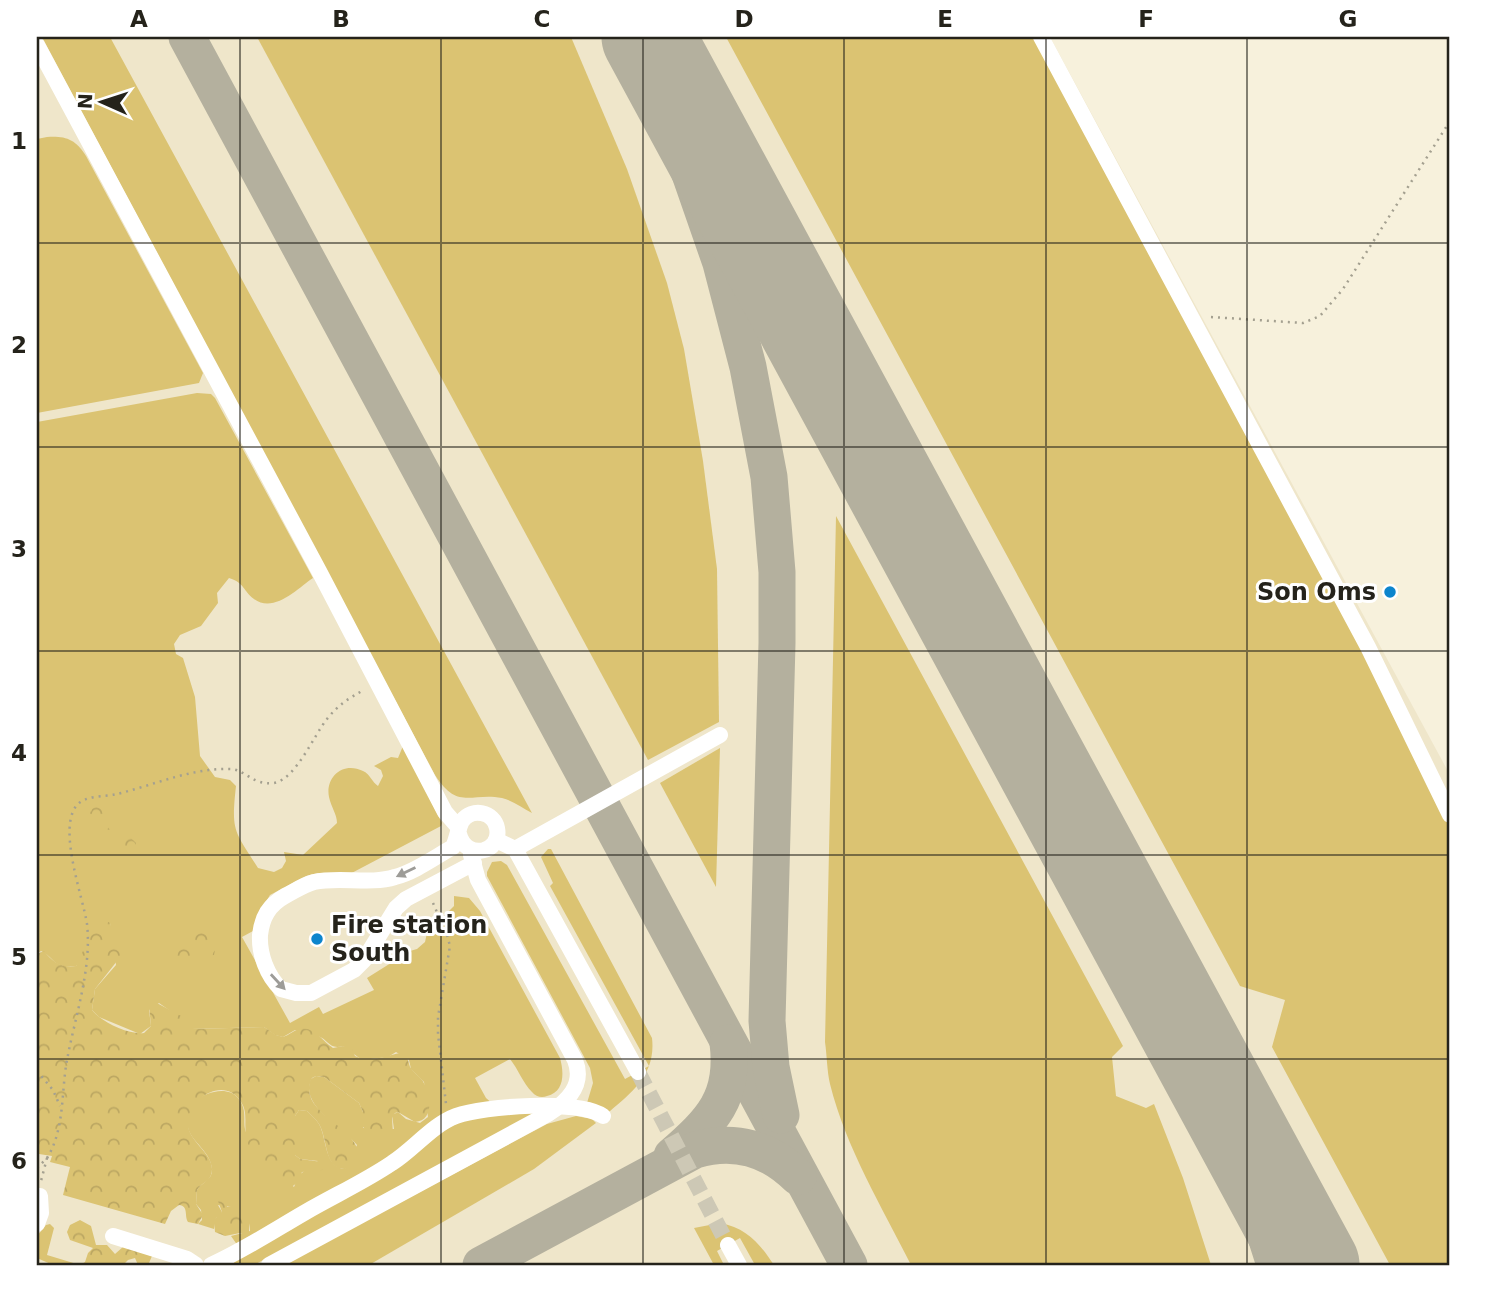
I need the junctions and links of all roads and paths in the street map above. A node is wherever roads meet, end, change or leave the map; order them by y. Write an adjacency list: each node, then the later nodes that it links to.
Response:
1 (1041, 37): 7 (lane)
2 (37, 45): 5 (lane)
3 (1450, 121): 4 (path)
4 (1211, 317)
5 (378, 683): 8 (lane); 16 (path)
6 (720, 735): 10 (lane)
7 (1450, 815)
8 (459, 831): 9 (lane); 11 (lane); 12 (lane, one-way to 12)
9 (496, 840): 10 (lane); 11 (lane)
10 (515, 849): 14 (lane)
11 (472, 856): 12 (lane); 15 (lane)
12 (426, 888): 18 (path)
13 (37, 1071): 16 (path)
14 (638, 1072)
15 (559, 1107): 17 (lane); 18 (lane); 27 (lane)
16 (61, 1109): 19 (path)
17 (603, 1116)
18 (438, 1127): 26 (lane)
19 (47, 1158): 20 (path); 21 (path)
20 (37, 1168)
21 (40, 1190): 22 (lane)
22 (37, 1223)
23 (113, 1236): 25 (lane)
24 (728, 1245): 28 (lane)
25 (196, 1265)
26 (211, 1265)
27 (268, 1265)
28 (739, 1265)

